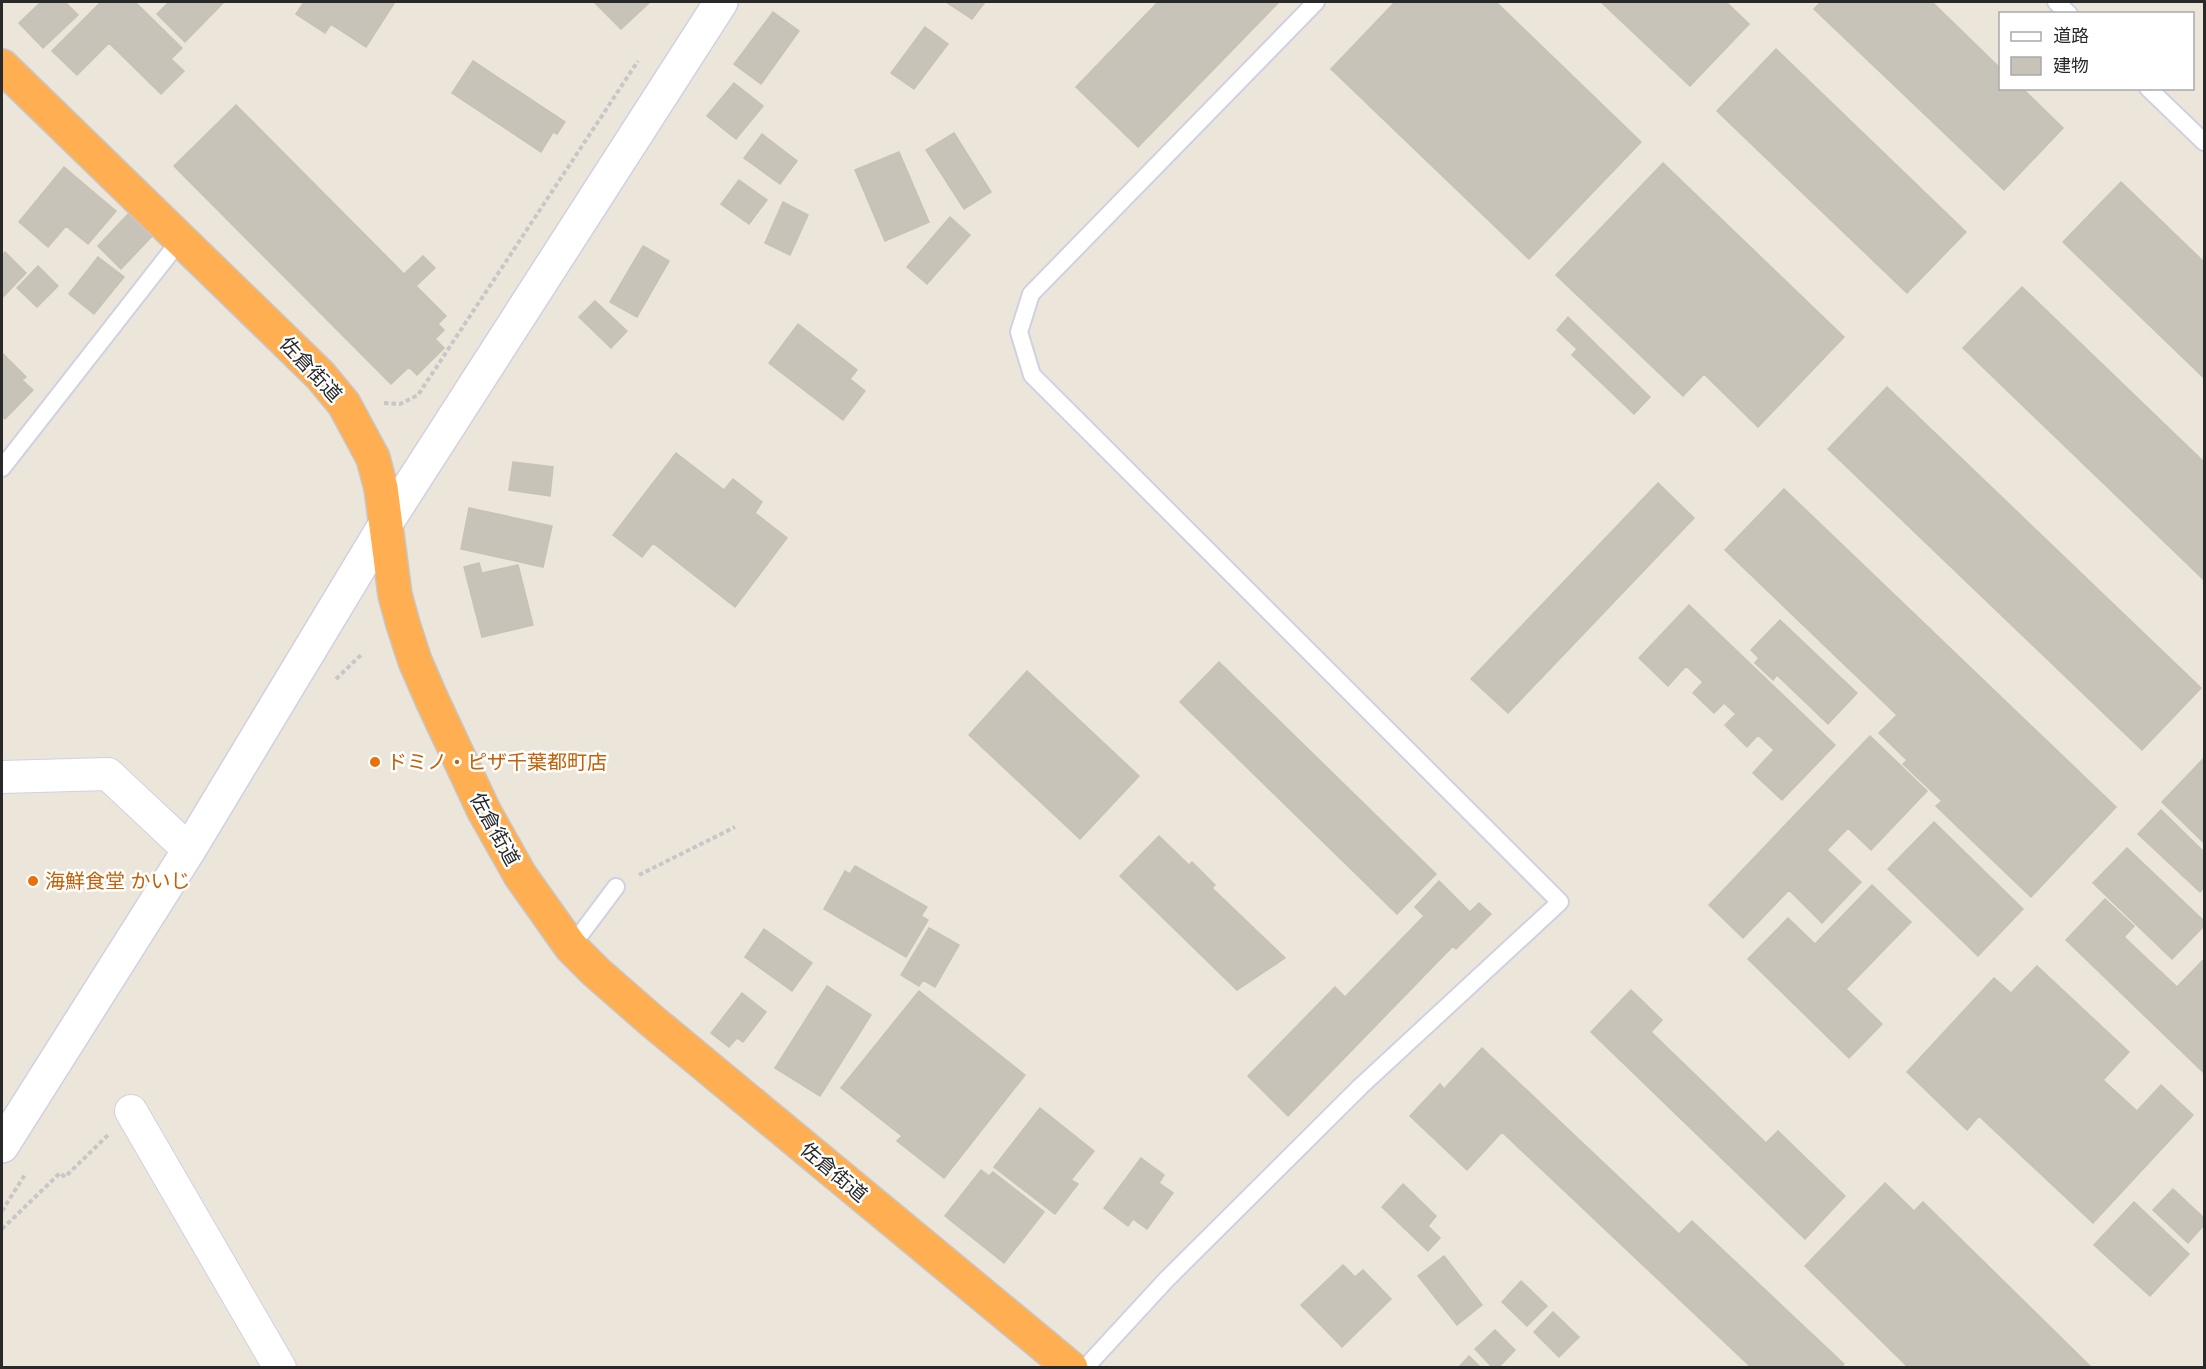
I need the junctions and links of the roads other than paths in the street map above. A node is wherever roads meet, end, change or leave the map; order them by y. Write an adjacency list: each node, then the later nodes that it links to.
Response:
1 (721, 2): 8 (street)
2 (1316, 2): 17 (lane)
3 (2, 66): 6 (highway, 佐倉街道)
4 (2150, 90): 5 (lane)
5 (2205, 142)
6 (181, 240): 7 (lane); 8 (highway, 佐倉街道)
7 (2, 468)
8 (385, 525): 10 (street); 12 (highway, 佐倉街道)
9 (2, 777): 10 (street)
10 (189, 850): 14 (street)
11 (616, 887): 12 (lane)
12 (571, 947): 16 (highway, 佐倉街道)
13 (131, 1110): 15 (street)
14 (2, 1146)
15 (280, 1368)
16 (1071, 1368)
17 (1085, 1368)

